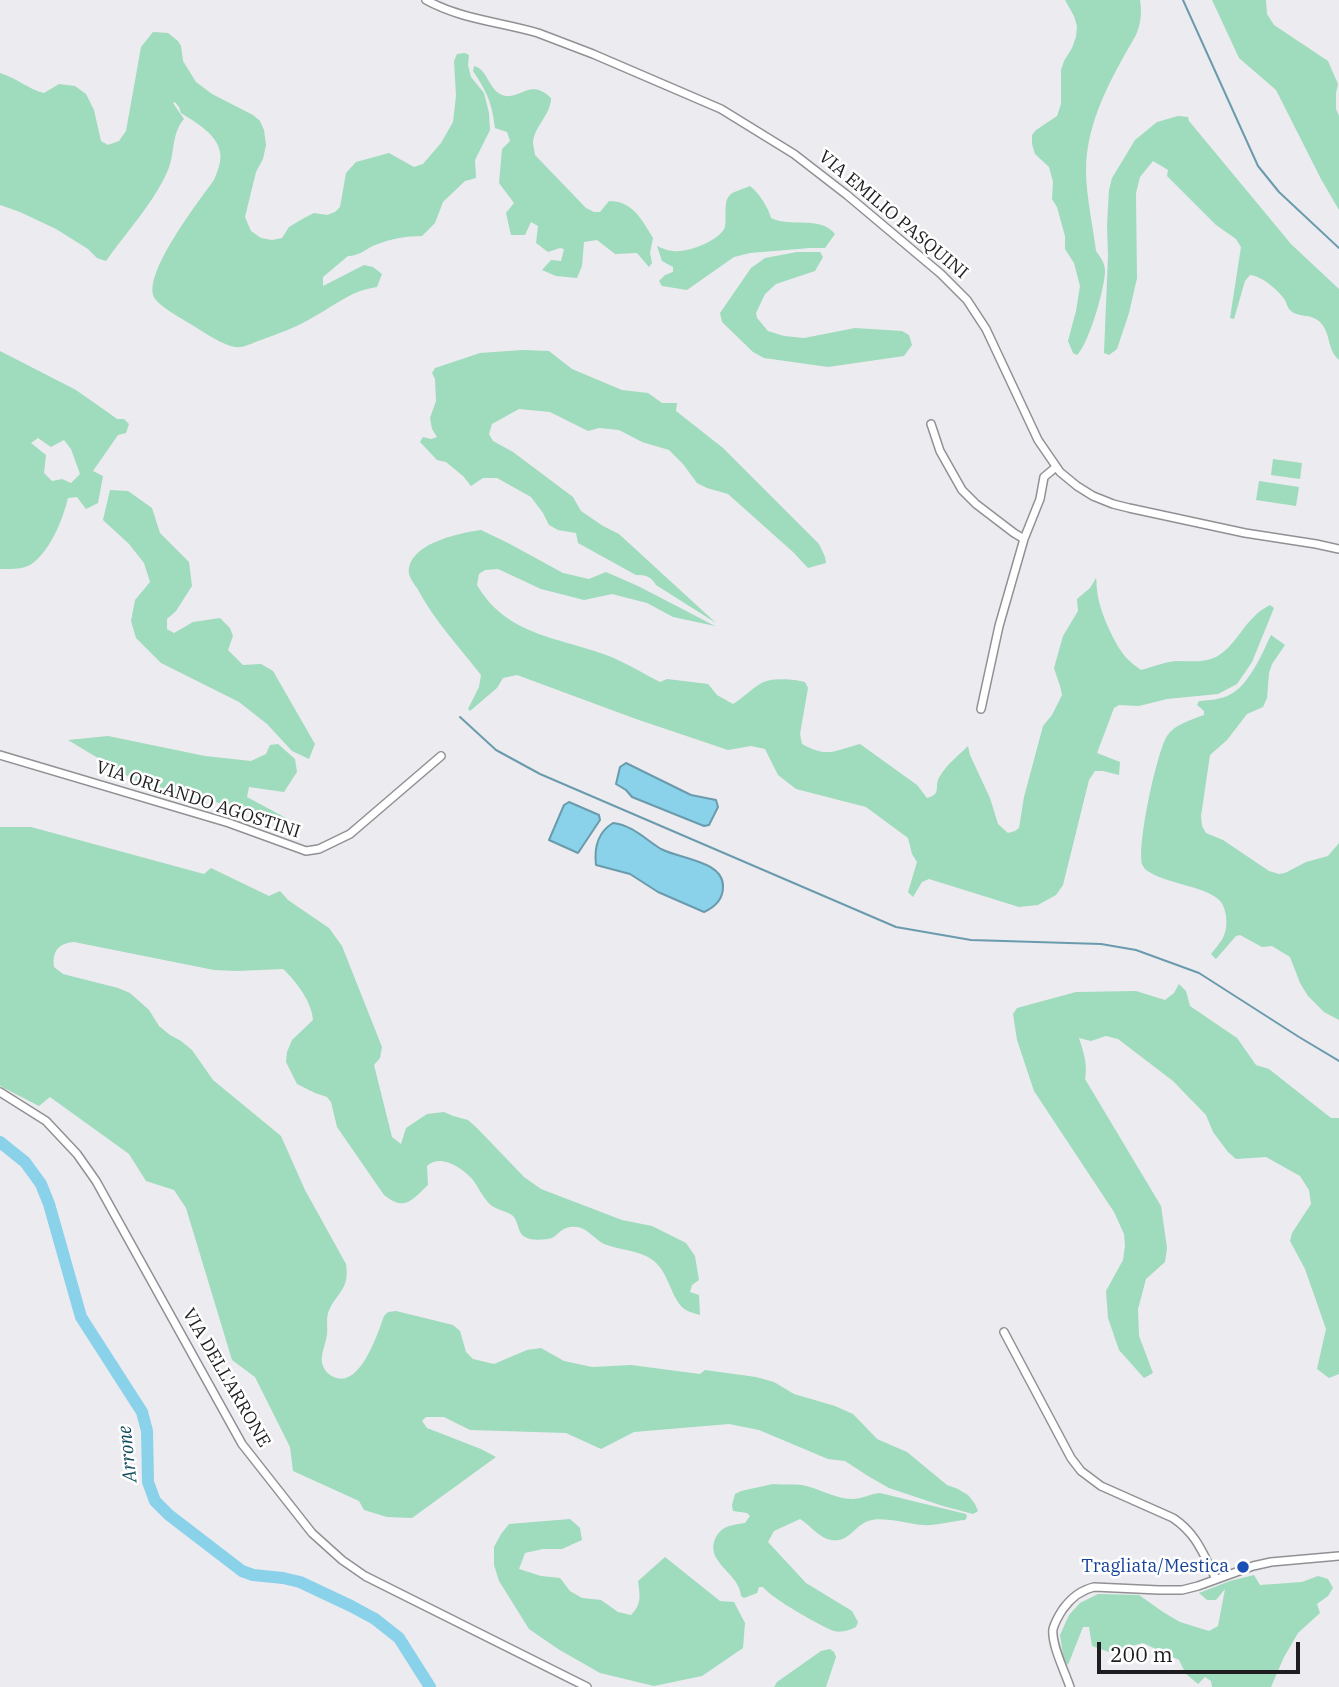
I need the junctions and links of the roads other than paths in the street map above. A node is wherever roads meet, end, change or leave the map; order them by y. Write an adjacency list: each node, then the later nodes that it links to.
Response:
1 (426, 0): 3 (street, VIA EMILIO PASQUINI)
2 (931, 424): 4 (street)
3 (1056, 467): 4 (street); 5 (street, VIA EMILIO PASQUINI)
4 (1024, 538): 6 (street)
5 (1339, 549)
6 (981, 709)
7 (0, 755): 8 (street, VIA ORLANDO AGOSTINI)
8 (441, 756)
9 (0, 1092): 13 (street, VIA DELL'ARRONE)
10 (1004, 1332): 12 (street)
11 (1337, 1558): 12 (street)
12 (1216, 1579): 14 (street)
13 (587, 1687)
14 (1070, 1687)

